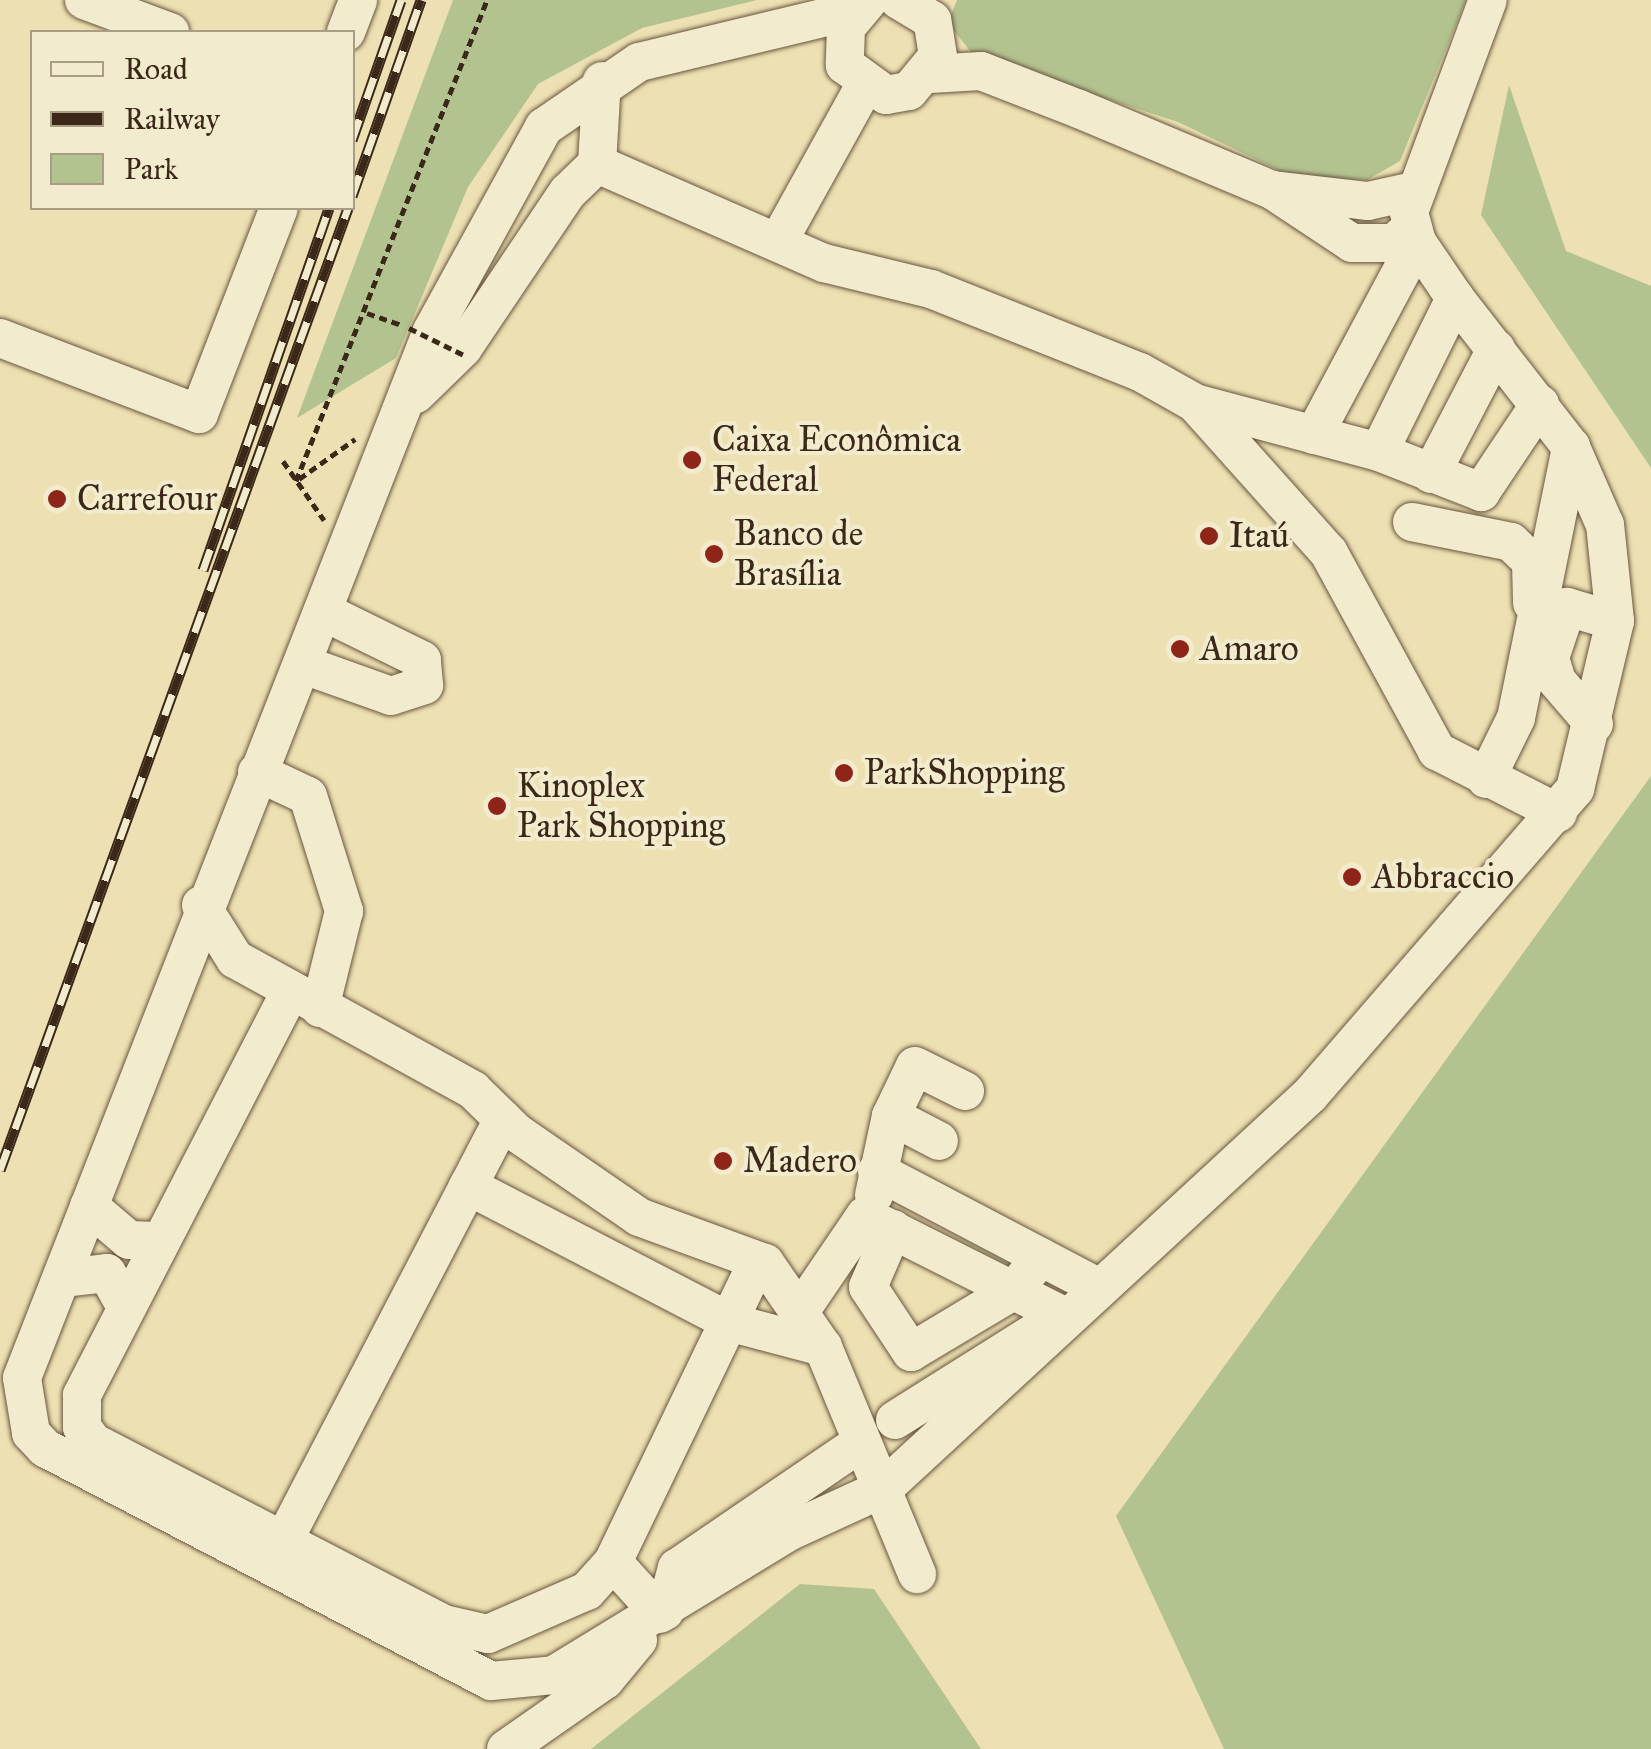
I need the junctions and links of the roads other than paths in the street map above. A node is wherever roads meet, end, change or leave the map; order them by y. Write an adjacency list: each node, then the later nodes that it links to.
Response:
1 (84, 0): 7 (lane)
2 (358, 0): 8 (lane)
3 (899, 0): 6 (lane)
4 (1488, 0): 14 (lane)
5 (864, 4): 10 (lane); 11 (lane)
6 (934, 18): 9 (lane)
7 (165, 30)
8 (347, 30)
9 (948, 71): 11 (lane); 14 (lane)
10 (602, 81): 12 (lane); 18 (lane)
11 (864, 87): 15 (lane)
12 (597, 164): 15 (lane); 18 (lane)
13 (278, 210): 17 (lane)
14 (1413, 220): 16 (lane); 22 (lane)
15 (778, 242): 20 (lane)
16 (1456, 298): 19 (lane); 24 (lane)
17 (0, 338)
18 (443, 341): 27 (lane)
19 (1496, 349): 21 (lane); 25 (lane)
20 (1195, 403): 22 (lane); 33 (lane)
21 (1540, 404): 23 (lane); 25 (lane)
22 (1314, 435): 24 (lane)
23 (1572, 447): 28 (lane); 29 (lane)
24 (1378, 452): 25 (lane)
25 (1431, 474)
26 (1412, 522): 28 (lane)
27 (326, 613): 30 (lane); 30 (lane)
28 (1531, 621): 33 (lane)
29 (1616, 621): 31 (lane); 31 (lane)
30 (304, 665): 32 (lane)
31 (1594, 724): 34 (lane)
32 (257, 772): 35 (lane); 38 (lane)
33 (1486, 780): 34 (lane)
34 (1558, 814): 52 (lane)
35 (201, 906): 36 (lane); 37 (lane)
36 (234, 959): 37 (lane); 38 (lane)
37 (180, 972): 45 (lane)
38 (305, 1000): 41 (lane); 47 (lane)
39 (965, 1091): 40 (lane)
40 (891, 1116): 42 (lane); 43 (lane)
41 (503, 1119): 44 (lane); 50 (lane)
42 (939, 1142)
43 (877, 1170): 46 (lane); 48 (lane); 49 (lane)
44 (468, 1186): 57 (lane); 65 (lane)
45 (89, 1206): 47 (lane); 51 (lane)
46 (881, 1223): 49 (lane); 53 (lane); 53 (lane)
47 (157, 1241): 54 (lane)
48 (1041, 1257): 52 (lane); 53 (lane)
49 (823, 1258): 50 (lane); 55 (lane)
50 (762, 1262): 55 (lane); 57 (lane)
51 (62, 1278): 54 (lane); 59 (lane)
52 (1098, 1287): 56 (lane)
53 (1013, 1291): 56 (lane)
54 (125, 1305): 65 (lane)
55 (801, 1310): 58 (lane)
56 (1062, 1317): 60 (lane); 63 (lane)
57 (732, 1322): 58 (lane); 66 (lane)
58 (823, 1347): 63 (lane)
59 (20, 1397): 61 (lane); 71 (lane)
60 (896, 1420)
61 (0, 1443)
62 (847, 1452): 68 (lane)
63 (884, 1488): 64 (lane); 64 (lane)
64 (850, 1510): 68 (lane)
65 (285, 1538): 69 (lane)
66 (612, 1562): 67 (lane); 68 (lane)
67 (587, 1591): 69 (lane); 70 (lane)
68 (660, 1614): 70 (lane); 72 (lane)
69 (488, 1634): 71 (lane)
70 (613, 1645): 71 (lane)
71 (492, 1680)
72 (506, 1749)

